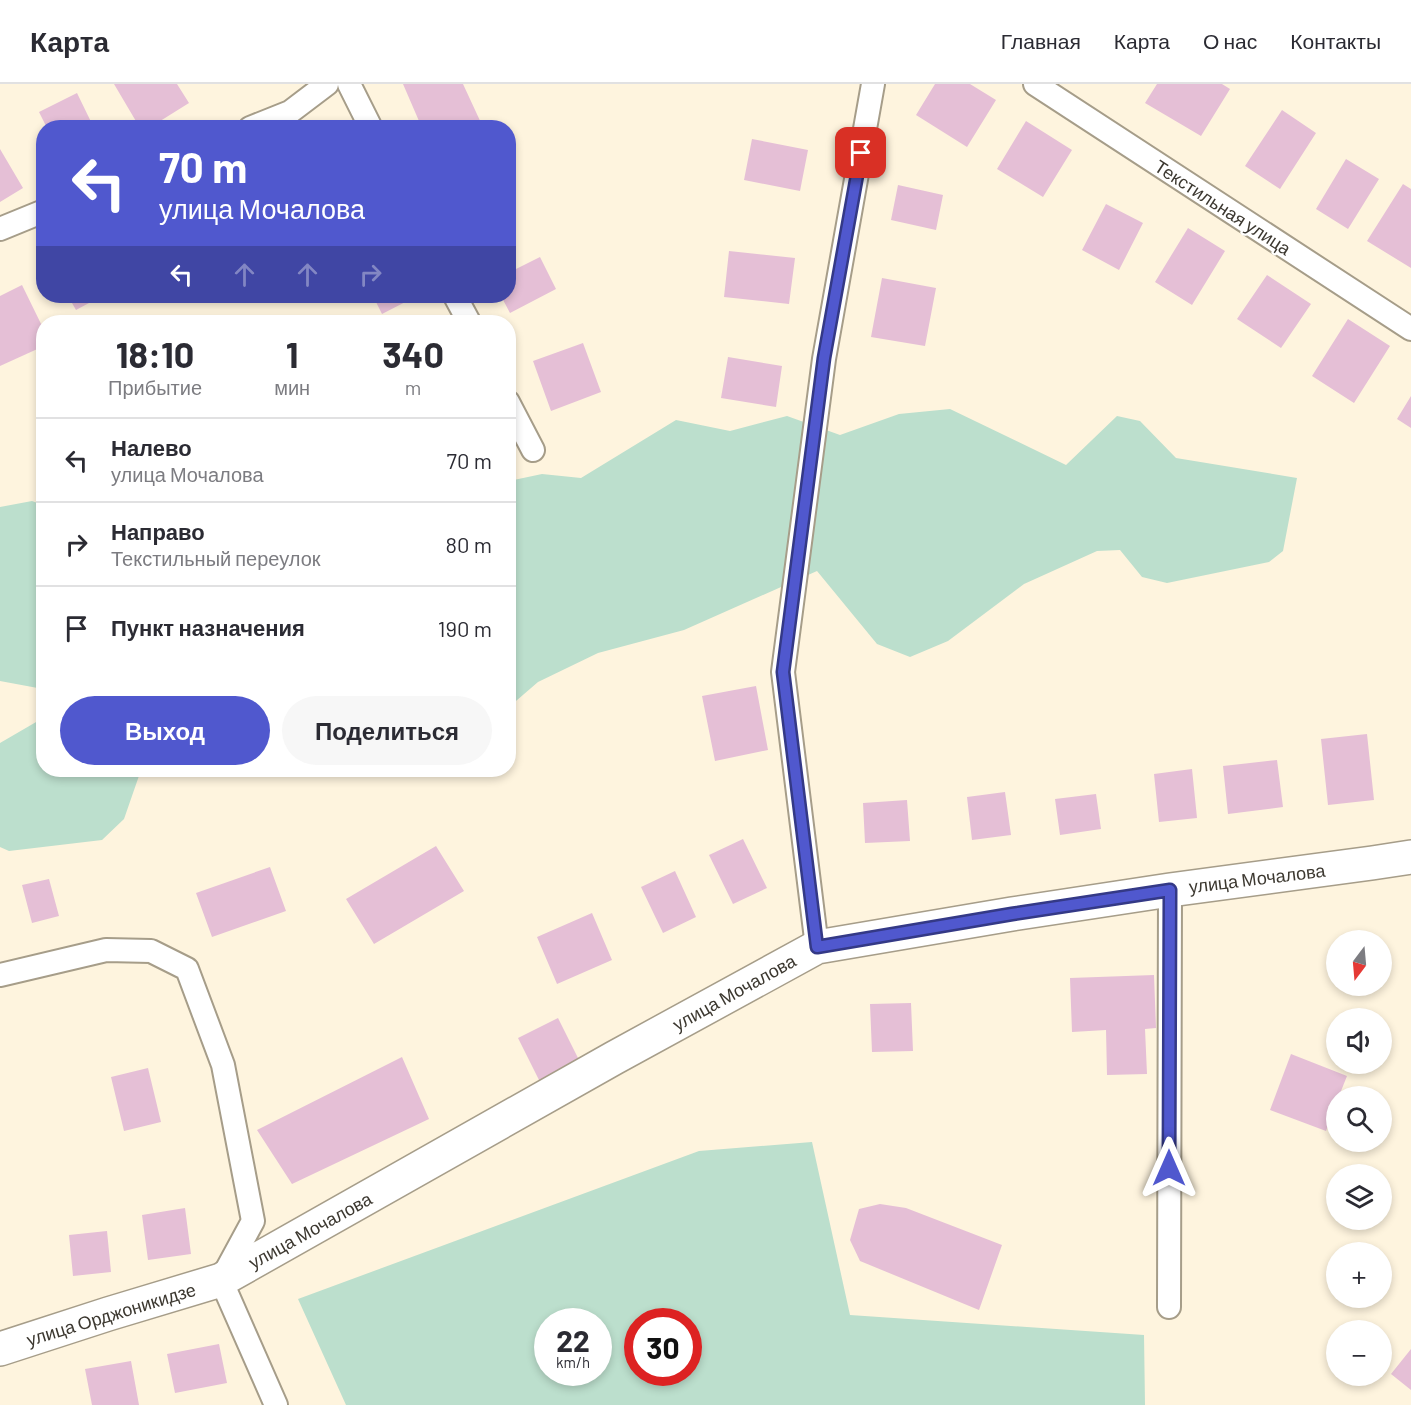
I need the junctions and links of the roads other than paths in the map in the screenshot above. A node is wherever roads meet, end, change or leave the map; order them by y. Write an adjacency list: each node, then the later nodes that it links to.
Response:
1 (327, 84): 5 (street)
2 (349, 84): 6 (street)
3 (873, 84): 14 (street)
4 (1035, 84): 9 (street, Текстильная улица)
5 (270, 120)
6 (367, 120)
7 (36, 214): 8 (street)
8 (0, 229)
9 (1411, 329)
10 (516, 417): 11 (street)
11 (533, 450)
12 (1411, 857): 13 (street, улица Мочалова)
13 (1170, 890): 14 (street, улица Мочалова); 17 (street)
14 (817, 947): 16 (street, улица Мочалова)
15 (0, 975): 16 (street)
16 (221, 1280): 18 (street, улица Орджоникидзе); 19 (street)
17 (1169, 1307)
18 (0, 1349)
19 (276, 1405)

